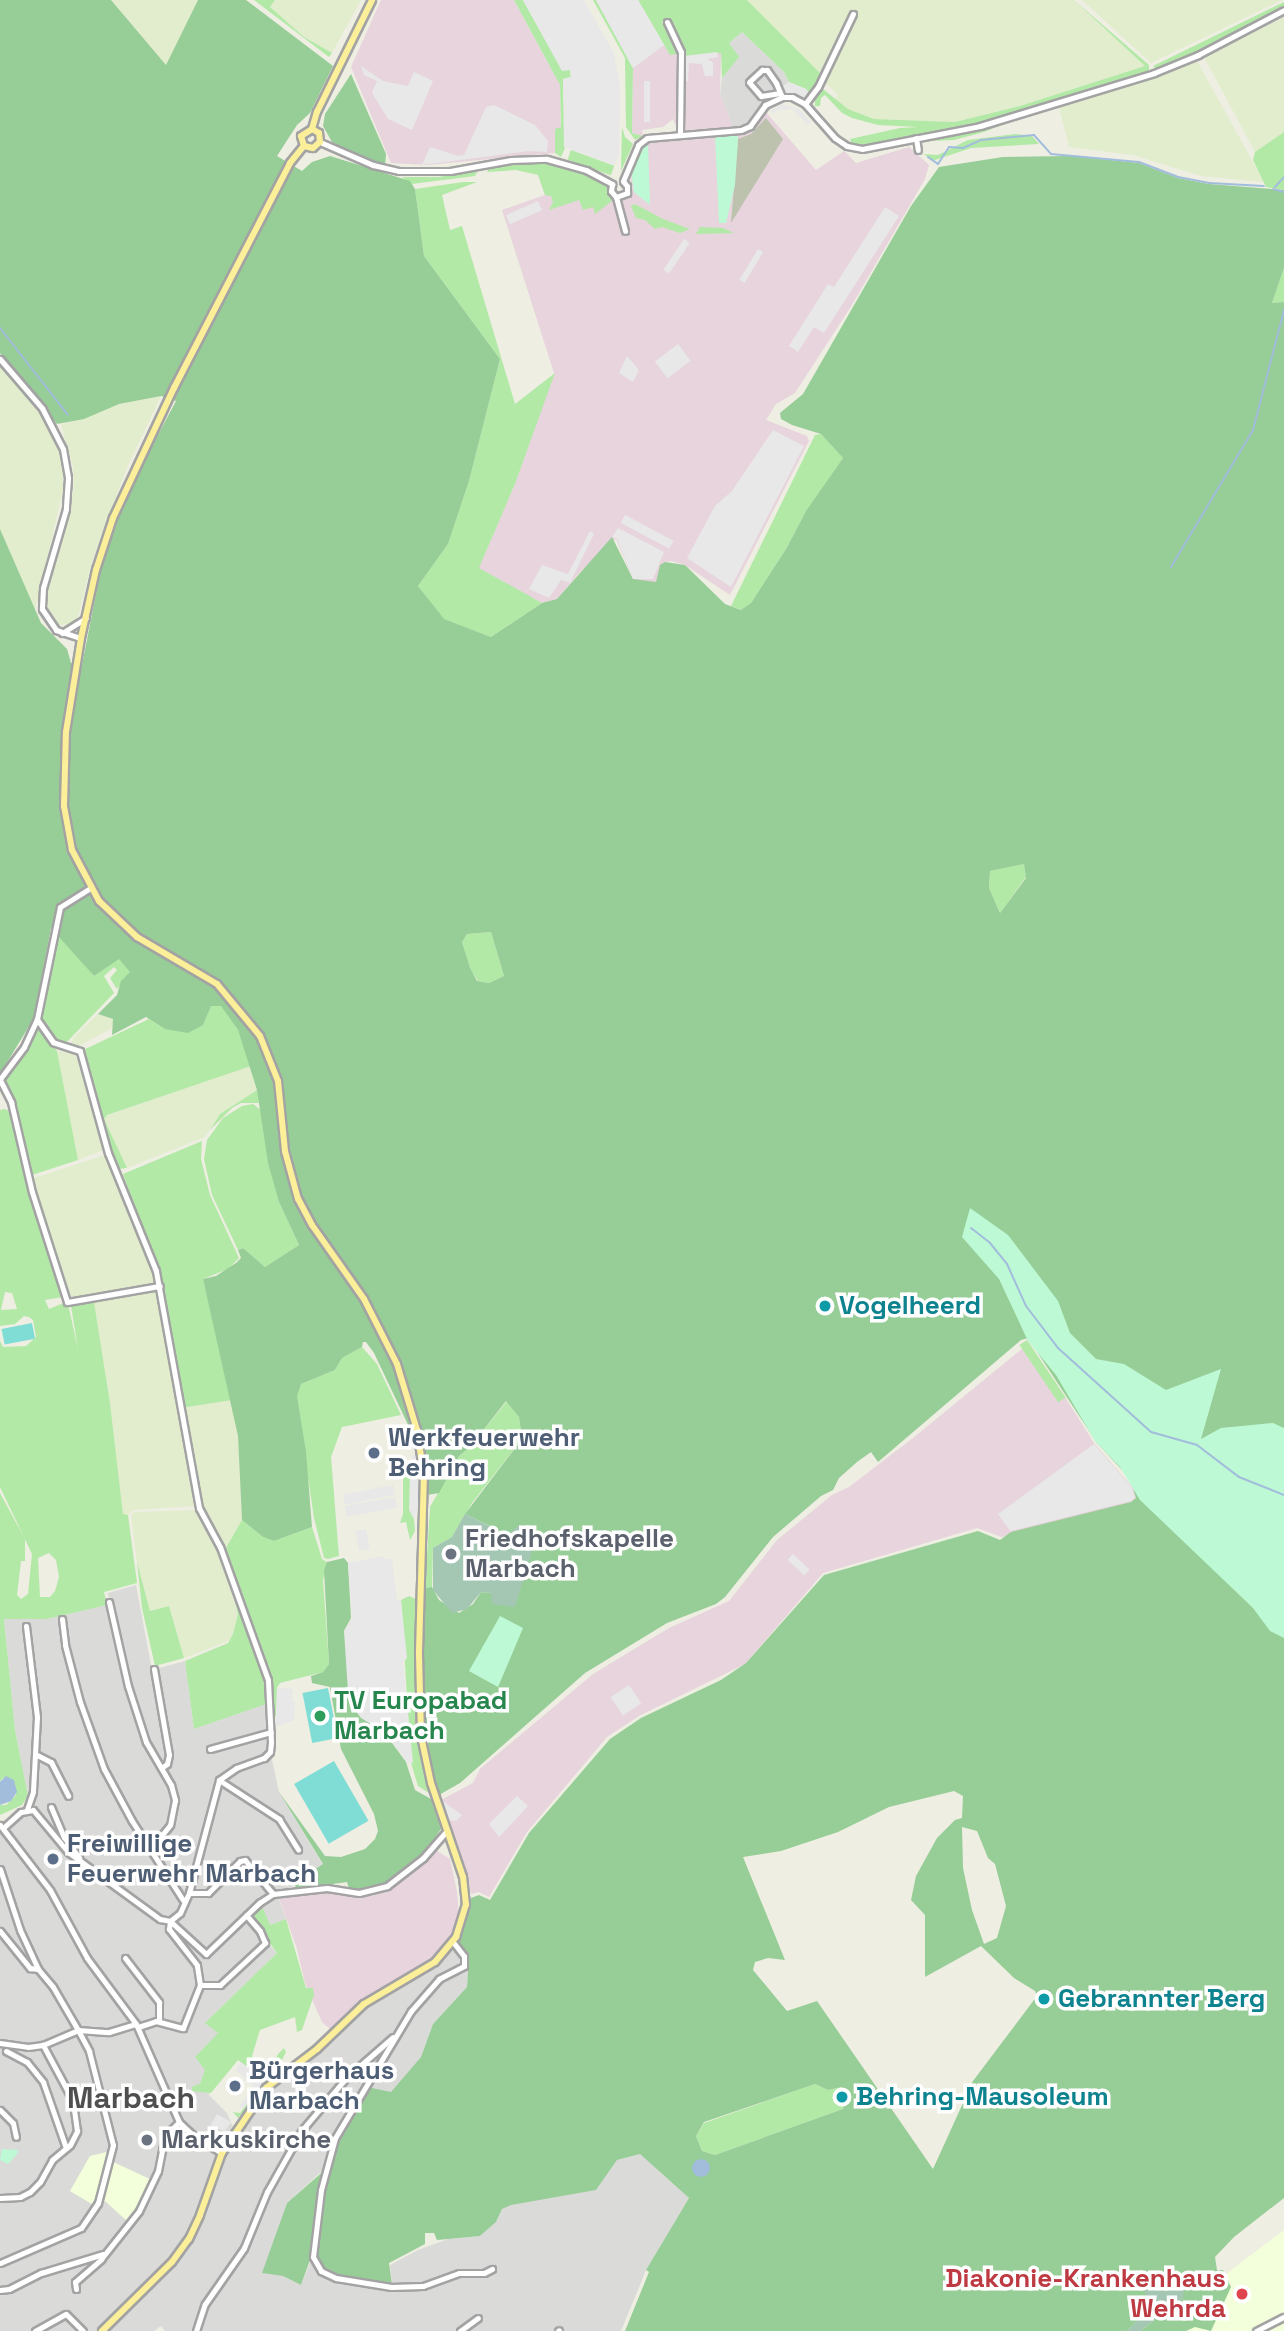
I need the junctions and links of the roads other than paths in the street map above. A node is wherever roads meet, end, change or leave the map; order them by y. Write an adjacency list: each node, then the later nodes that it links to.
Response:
1 (372, 0): 7 (main road)
2 (1284, 10): 9 (street)
3 (853, 14): 6 (street)
4 (667, 22): 8 (street)
5 (781, 95): 5 (street); 6 (street); 8 (street)
6 (805, 104): 9 (street)
7 (312, 129): 10 (main road); 11 (main road)
8 (680, 134): 13 (street)
9 (916, 138): 12 (street)
10 (320, 142): 11 (main road); 14 (street)
11 (304, 146): 18 (main road)
12 (918, 150)
13 (623, 181): 14 (street); 15 (street)
14 (612, 184): 15 (street)
15 (616, 197): 16 (street)
16 (625, 231)
17 (0, 359): 19 (street)
18 (86, 618): 19 (street); 20 (main road)
19 (62, 633): 20 (street)
20 (81, 638): 21 (main road)
21 (90, 888): 22 (street); 38 (main road)
22 (37, 1019): 23 (street); 24 (street)
23 (0, 1079): 24 (street)
24 (160, 1286): 29 (street)
25 (109, 1602): 32 (street)
26 (62, 1619): 40 (street)
27 (26, 1626): 31 (street)
28 (154, 1669): 32 (street)
29 (270, 1729): 30 (street); 33 (street)
30 (210, 1749)
31 (37, 1755): 34 (street); 36 (street)
32 (161, 1768): 40 (street)
33 (219, 1780): 39 (street); 43 (street)
34 (68, 1796)
35 (51, 1807): 41 (street)
36 (27, 1809): 37 (street); 41 (street)
37 (1, 1827): 54 (street)
38 (447, 1830): 44 (street); 49 (main road)
39 (298, 1849)
40 (150, 1850): 45 (street)
41 (79, 1858): 47 (street)
42 (0, 1869): 51 (street)
43 (189, 1892): 44 (street); 45 (street)
44 (273, 1894): 46 (street)
45 (183, 1900): 47 (street)
46 (246, 1915): 47 (street); 52 (street)
47 (170, 1921): 52 (street)
48 (0, 1931): 51 (street)
49 (453, 1942): 56 (street); 64 (main road)
50 (125, 1958): 53 (street)
51 (38, 1969): 55 (street)
52 (200, 1985): 53 (street)
53 (159, 2021): 54 (street)
54 (137, 2025): 55 (street); 61 (street)
55 (78, 2030): 58 (street); 67 (street)
56 (393, 2037): 68 (street); 76 (street)
57 (0, 2043): 58 (street)
58 (43, 2045): 63 (street)
59 (6, 2051): 63 (street)
60 (0, 2110): 62 (street)
61 (179, 2122): 64 (street); 66 (street)
62 (16, 2137)
63 (66, 2148): 65 (street)
64 (222, 2153): 75 (main road)
65 (0, 2198)
66 (103, 2253): 69 (street); 70 (street)
67 (0, 2263)
68 (492, 2269)
69 (76, 2289)
70 (0, 2290)
71 (1284, 2317): 78 (street)
72 (478, 2318): 77 (street)
73 (35, 2331): 74 (street)
74 (83, 2331)
75 (102, 2331)
76 (196, 2331)
77 (460, 2331)
78 (1256, 2331)

